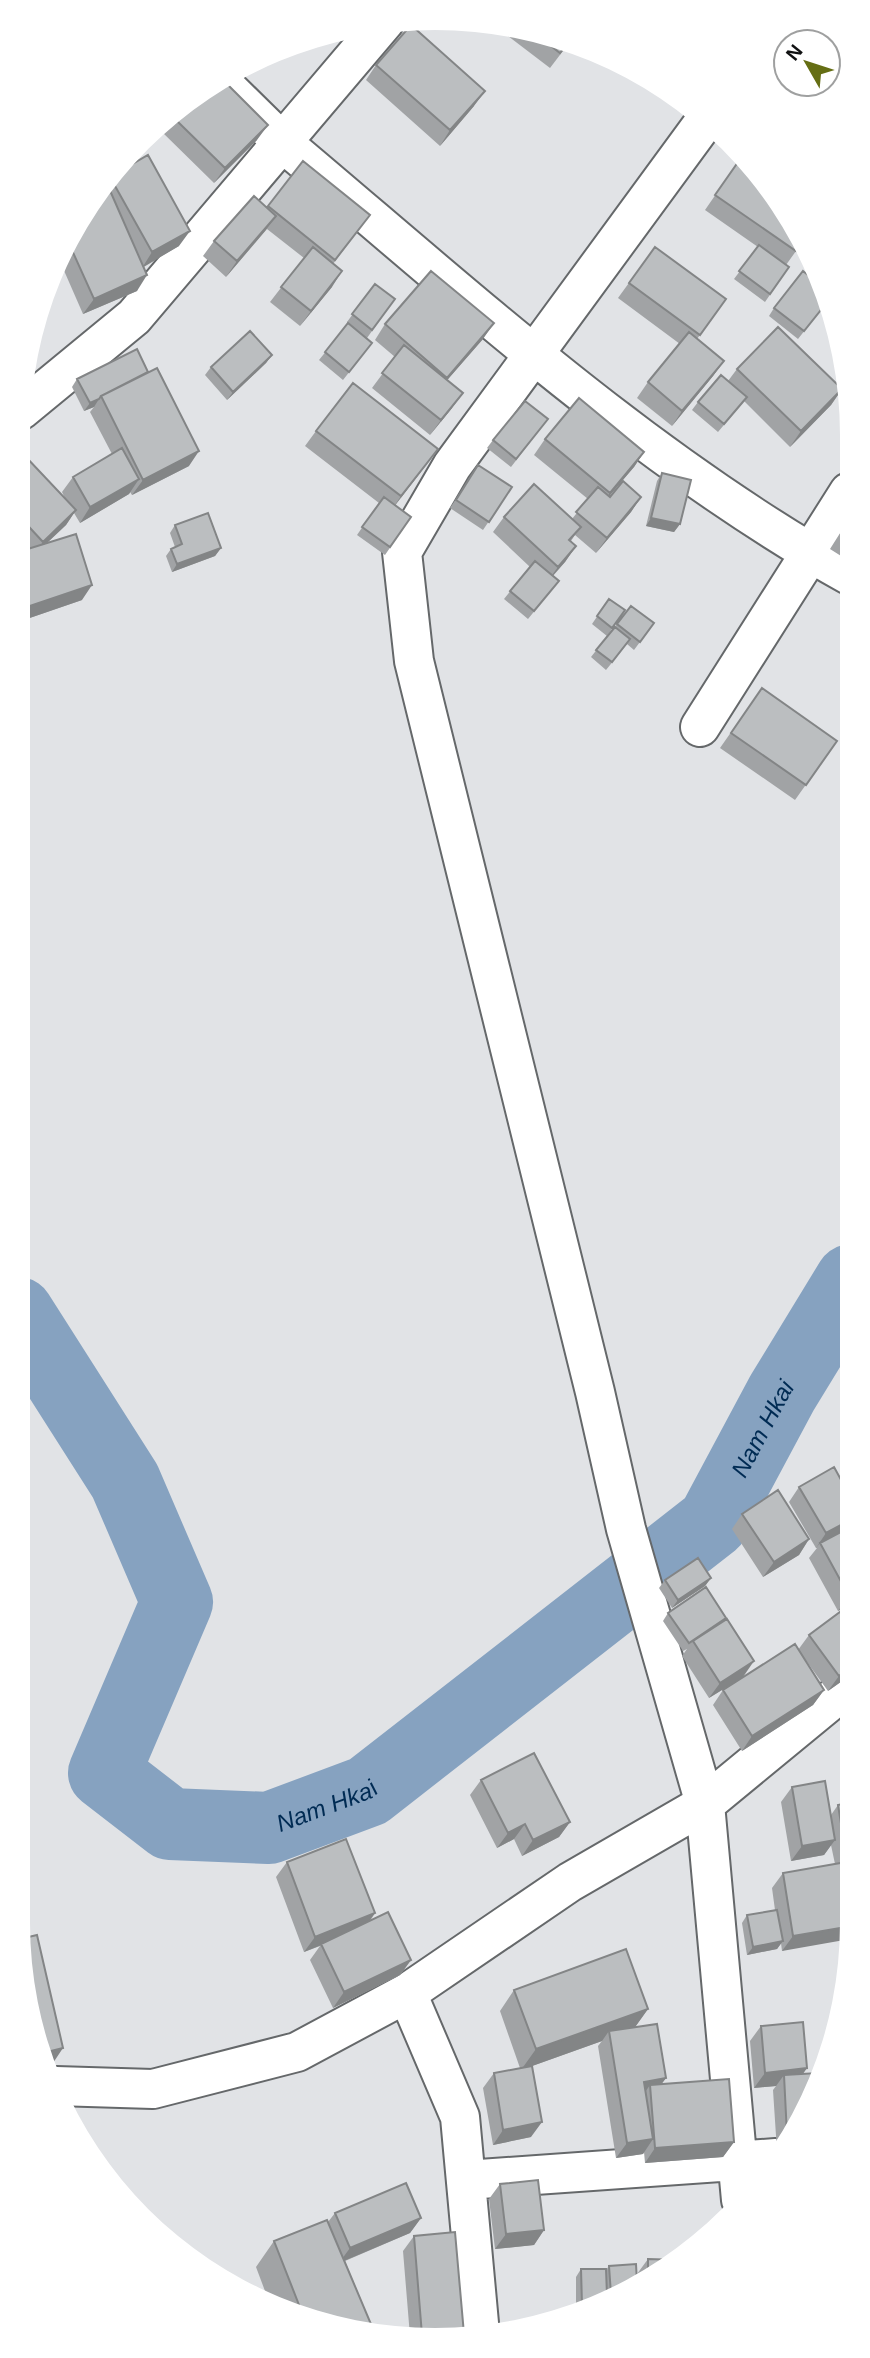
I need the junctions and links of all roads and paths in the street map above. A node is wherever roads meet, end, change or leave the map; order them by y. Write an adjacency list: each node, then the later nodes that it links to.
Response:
1 (374, 35): 4 (street)
2 (227, 87): 4 (street)
3 (700, 128): 5 (street)
4 (283, 143): 5 (street); 6 (street)
5 (535, 353): 8 (street); 12 (street)
6 (32, 401)
7 (840, 506): 8 (street)
8 (810, 553): 9 (street); 10 (street)
9 (840, 570)
10 (700, 727)
11 (840, 1693): 12 (street)
12 (705, 1804): 13 (street); 16 (street)
13 (407, 1993): 14 (street); 17 (street)
14 (65, 2086)
15 (765, 2159): 16 (street)
16 (737, 2160): 17 (street); 18 (street)
17 (466, 2180): 19 (street)
18 (740, 2190)
19 (479, 2326)

